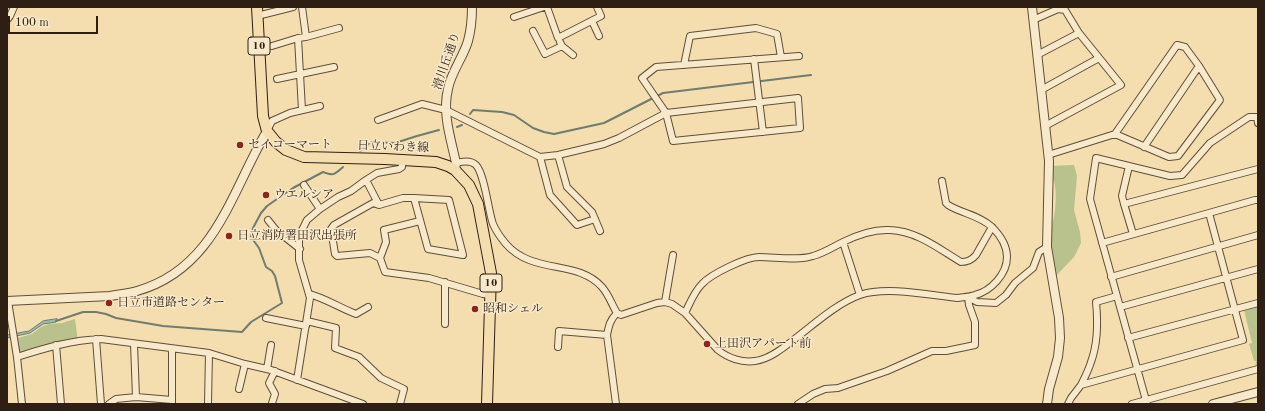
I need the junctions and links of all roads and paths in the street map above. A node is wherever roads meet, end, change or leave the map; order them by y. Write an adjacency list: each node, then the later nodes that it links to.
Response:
1 (14, 7): 10 (street)
2 (293, 7): 8 (street)
3 (302, 7): 16 (street)
4 (472, 7): 37 (street, 滑川丘通り)
5 (545, 7): 9 (street); 19 (street)
6 (597, 7): 12 (street)
7 (1032, 7): 11 (street)
8 (257, 12): 42 (main road, 10)
9 (514, 17)
10 (7, 20)
11 (1033, 20): 15 (street); 23 (street)
12 (592, 21): 17 (street); 19 (street)
13 (339, 28): 16 (street)
14 (533, 32): 21 (street)
15 (1079, 34): 23 (street); 26 (street)
16 (306, 36): 18 (street)
17 (599, 36)
18 (298, 38): 20 (street); 31 (street)
19 (558, 38): 21 (street)
20 (272, 46)
21 (562, 46): 22 (street)
22 (573, 55)
23 (1037, 55): 33 (street)
24 (800, 56): 25 (street)
25 (781, 57): 27 (street); 28 (street)
26 (1099, 58): 33 (street); 41 (street)
27 (754, 59): 28 (street); 34 (street)
28 (684, 65): 38 (street)
29 (1199, 66): 44 (street); 45 (street); 45 (street)
30 (334, 67): 31 (street)
31 (300, 75): 32 (street); 36 (street)
32 (277, 79)
33 (1041, 90): 41 (street)
34 (760, 102): 38 (street); 43 (street); 43 (street)
35 (320, 106): 36 (street)
36 (302, 110): 42 (street)
37 (446, 110): 39 (street); 48 (street); 50 (street, 滑川丘通り)
38 (666, 112): 43 (street); 46 (street)
39 (378, 120)
40 (1258, 123): 51 (street)
41 (1045, 126): 47 (street)
42 (267, 131): 49 (main road, 日立いわき線 / 10); 85 (street)
43 (763, 132)
44 (1115, 134): 45 (street); 47 (street)
45 (1144, 147)
46 (558, 155): 48 (street); 62 (street)
47 (1048, 155): 71 (street)
48 (540, 157): 62 (street)
49 (402, 160): 50 (main road, 日立いわき線 / 10); 53 (street)
50 (456, 166): 81 (main road, 日立いわき線 / 10); 92 (street)
51 (1128, 166): 58 (street); 70 (street)
52 (1258, 169): 58 (street)
53 (366, 180): 59 (street); 60 (street)
54 (942, 181): 65 (street)
55 (304, 185): 60 (street)
56 (414, 198): 59 (street); 64 (street); 64 (street)
57 (1258, 200): 61 (street)
58 (1124, 204): 67 (street)
59 (379, 205): 75 (street)
60 (320, 209): 73 (street)
61 (1209, 213): 67 (street); 72 (street)
62 (595, 219): 66 (street)
63 (268, 220): 73 (street)
64 (420, 221): 75 (street)
65 (992, 227): 69 (street); 84 (street)
66 (600, 231)
67 (1133, 234): 70 (street)
68 (1258, 235): 72 (street)
69 (843, 242): 82 (street); 91 (street)
70 (1102, 242): 77 (street)
71 (1047, 246): 84 (street); 129 (street)
72 (1218, 247): 77 (street); 78 (street)
73 (300, 249): 80 (street)
74 (673, 255): 86 (street)
75 (380, 258): 79 (street)
76 (1258, 269): 78 (street)
77 (1111, 277): 83 (street)
78 (1227, 278): 89 (street); 90 (street)
79 (445, 282): 81 (street); 95 (street)
80 (309, 294): 88 (street); 94 (street)
81 (490, 295): 126 (main road, 日立いわき線 / 10)
82 (860, 295): 84 (street); 91 (street)
83 (1116, 296): 89 (street); 112 (street)
84 (968, 297): 128 (street)
85 (8, 301): 105 (street)
86 (665, 302): 91 (street); 92 (street)
87 (1258, 303): 90 (street)
88 (368, 307)
89 (1120, 307): 97 (street)
90 (1235, 309): 97 (street); 109 (street)
91 (685, 313)
92 (617, 314): 96 (street)
93 (266, 318): 94 (street)
94 (307, 323): 111 (street); 125 (street)
95 (445, 324)
96 (608, 335): 102 (street); 127 (street)
97 (1128, 338): 109 (street)
98 (96, 339): 99 (street); 100 (street); 121 (street)
99 (134, 344): 103 (street); 115 (street)
100 (56, 345): 105 (street); 120 (street)
101 (271, 345): 107 (street)
102 (558, 347)
103 (172, 348): 104 (street); 116 (street)
104 (209, 353): 106 (street); 123 (street)
105 (18, 357): 119 (street)
106 (245, 364): 107 (street); 113 (street)
107 (267, 369): 110 (street)
108 (1258, 369): 117 (street)
109 (1137, 370): 112 (street); 117 (street)
110 (275, 371): 111 (street); 118 (street)
111 (297, 380): 124 (street)
112 (1081, 385): 130 (street)
113 (239, 389)
114 (1258, 392): 132 (street)
115 (136, 397): 116 (street); 122 (street)
116 (172, 402)
117 (1146, 402): 131 (street)
118 (272, 403)
119 (22, 404)
120 (61, 404)
121 (101, 404)
122 (109, 404)
123 (208, 404)
124 (363, 404)
125 (400, 404)
126 (487, 404)
127 (616, 404)
128 (798, 404)
129 (1047, 404)
130 (1068, 404)
131 (1132, 404)
132 (1213, 404)

